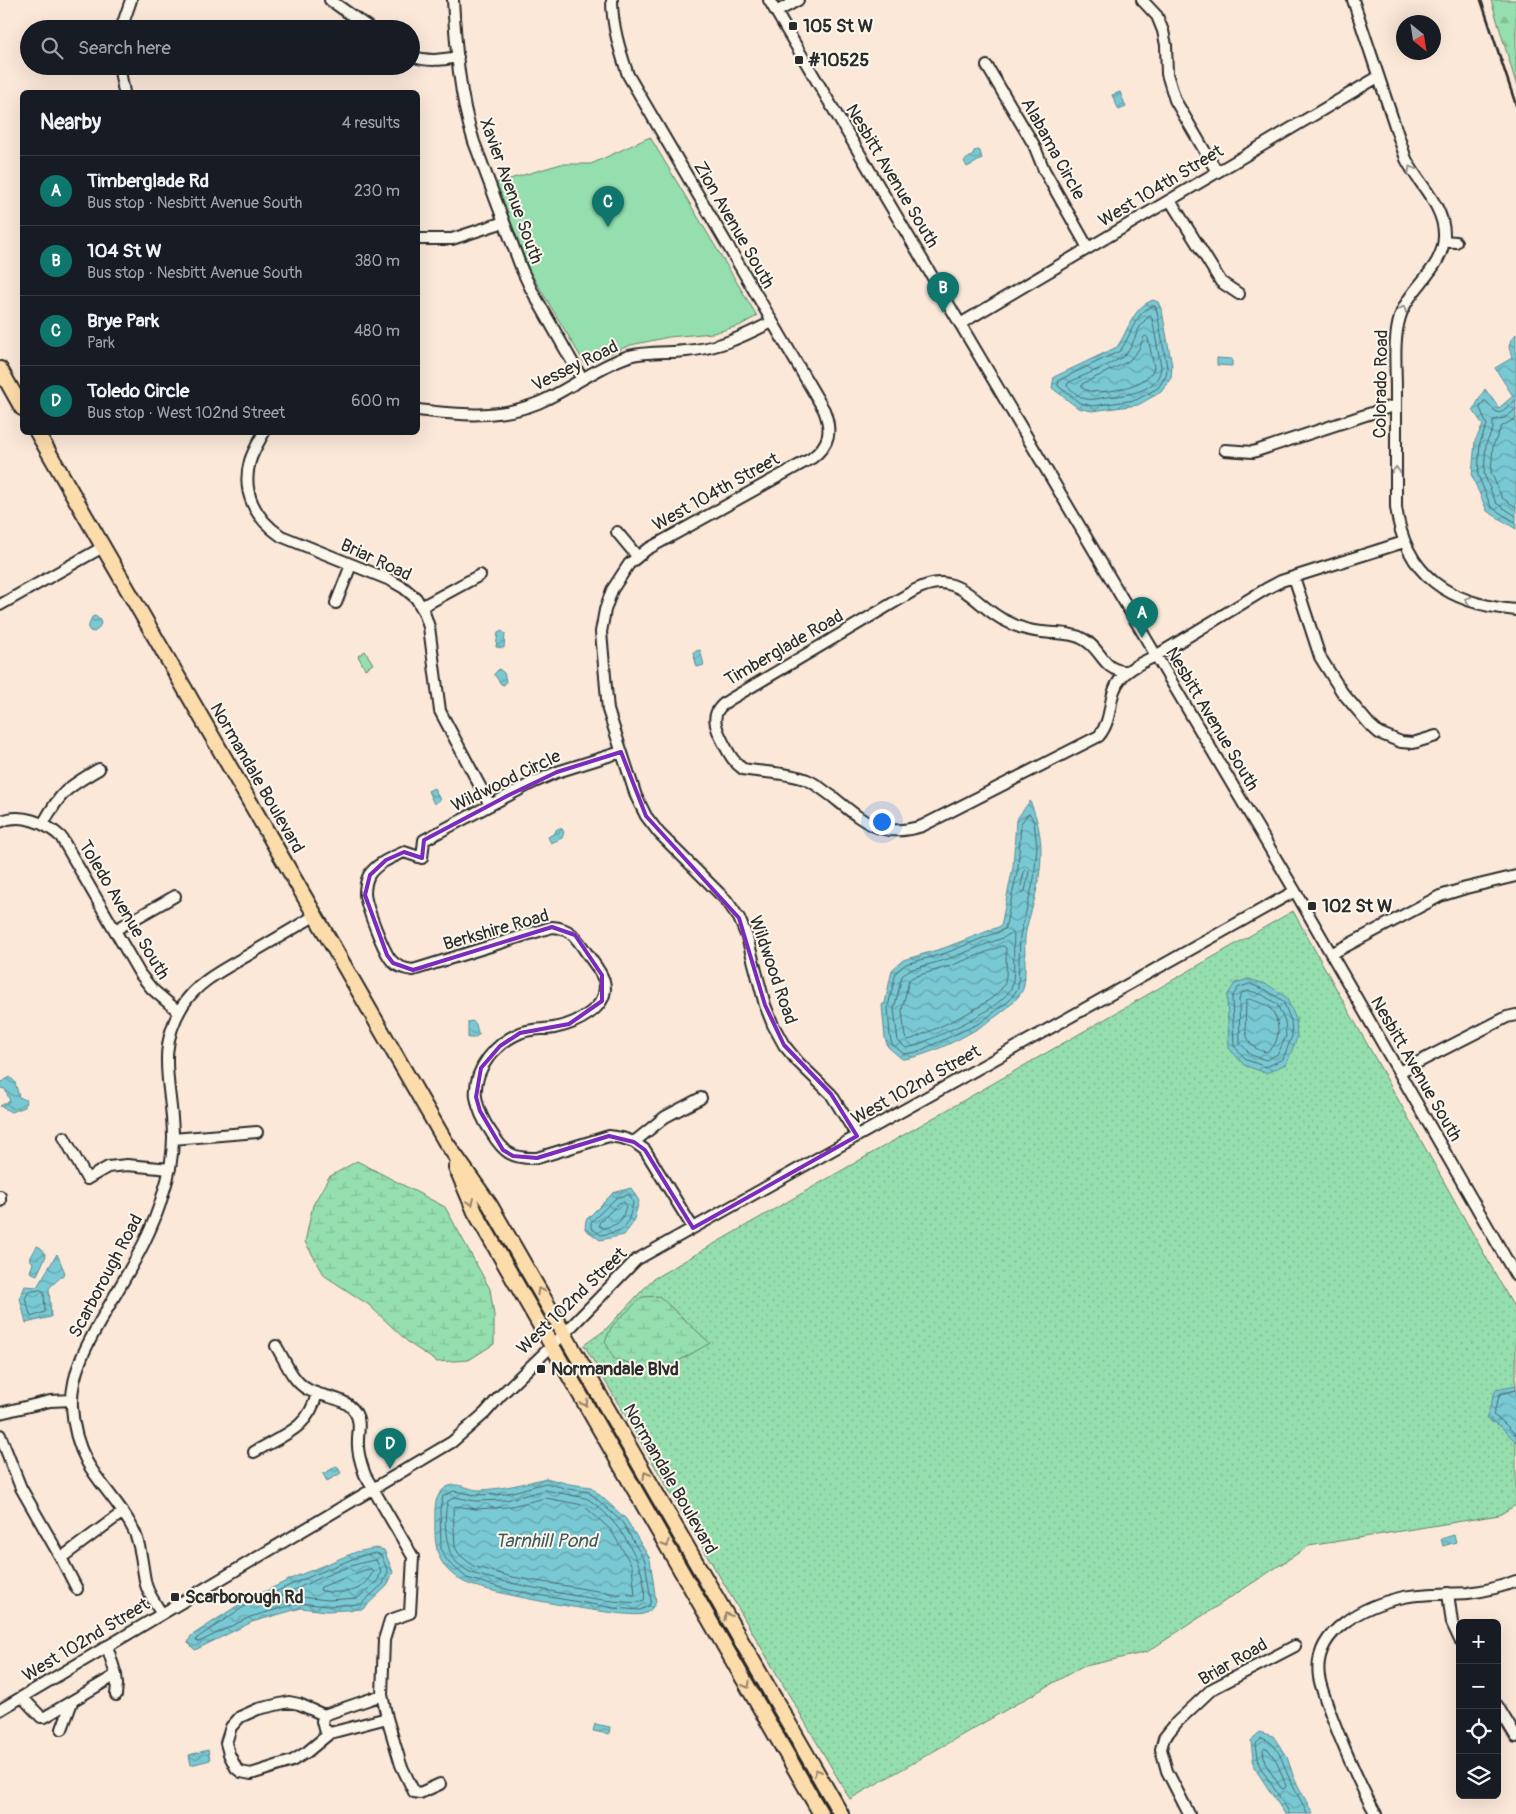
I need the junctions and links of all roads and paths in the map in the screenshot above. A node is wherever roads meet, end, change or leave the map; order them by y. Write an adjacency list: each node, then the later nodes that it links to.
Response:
1 (131, 0): 10 (street)
2 (330, 0): 11 (street)
3 (453, 0): 12 (street, Xavier Avenue South)
4 (612, 0): 26 (street, Zion Avenue South)
5 (769, 0): 9 (street, Nesbitt Avenue South)
6 (798, 0): 9 (street)
7 (1142, 0): 18 (street)
8 (1353, 0): 16 (street, Colorado Road)
9 (776, 12): 27 (street, Nesbitt Avenue South)
10 (124, 20)
11 (358, 20)
12 (458, 57): 13 (street); 20 (street, Xavier Avenue South)
13 (420, 59)
14 (987, 66): 24 (street, Alabama Circle)
15 (121, 75): 17 (street)
16 (1378, 76): 18 (street, West 104th Street); 22 (street, Colorado Road, one-way to 16)
17 (124, 90)
18 (1217, 172): 19 (street, West 104th Street)
19 (1170, 200): 24 (street, West 104th Street); 25 (street)
20 (504, 222): 21 (street); 29 (street, Xavier Avenue South)
21 (420, 239)
22 (1444, 241): 23 (street); 31 (street, Colorado Road, one-way to 22)
23 (1456, 242)
24 (1088, 248): 27 (street, West 104th Street)
25 (1239, 294)
26 (772, 322): 29 (street, Vessey Road); 36 (street, Zion Avenue South)
27 (960, 324): 48 (street, Nesbitt Avenue South)
28 (0, 369): 30 (main road)
29 (582, 379): 32 (street, Vessey Road)
30 (20, 404)
31 (1396, 405): 35 (street); 38 (street, Colorado Road, one-way to 31)
32 (420, 410)
33 (39, 435): 39 (main road, Normandale Boulevard)
34 (262, 435): 41 (street, Briar Road)
35 (1225, 450)
36 (812, 458): 40 (street, West 104th Street)
37 (617, 532): 40 (street)
38 (1404, 542): 43 (street); 47 (street, Colorado Road, one-way to 38)
39 (103, 547): 45 (street); 61 (main road, Normandale Boulevard)
40 (637, 556): 50 (street, West 104th Street)
41 (351, 565): 44 (street); 46 (street, Briar Road)
42 (480, 575): 46 (street)
43 (1294, 577): 48 (street); 51 (street)
44 (336, 603)
45 (0, 605)
46 (421, 608): 54 (street, Briar Road)
47 (1516, 610)
48 (1151, 658): 49 (street); 59 (street, Nesbitt Avenue South)
49 (1127, 671): 49 (street, Timberglade Road)
50 (608, 710): 52 (street, Wildwood Road)
51 (1436, 736)
52 (621, 752): 54 (street, Wildwood Circle); 69 (street, Wildwood Road)
53 (99, 769): 56 (street)
54 (490, 805): 57 (street, Wildwood Circle)
55 (0, 822): 56 (street)
56 (43, 824): 62 (street, Toledo Avenue South)
57 (422, 858): 73 (street, Berkshire Road)
58 (1516, 876): 63 (street)
59 (1295, 891): 63 (street, Nesbitt Avenue South); 69 (street, West 102nd Street)
60 (175, 896): 62 (street)
61 (314, 916): 64 (street, Scarborough Road); 72 (main road, Normandale Boulevard)
62 (115, 930): 64 (street, Toledo Avenue South)
63 (1331, 954): 66 (street, Nesbitt Avenue South)
64 (179, 1012): 71 (street, Scarborough Road)
65 (1516, 1015): 66 (street)
66 (1399, 1072): 78 (street, Nesbitt Avenue South)
67 (701, 1098): 73 (street)
68 (257, 1132): 71 (street)
69 (858, 1136): 77 (street, West 102nd Street)
70 (64, 1137): 74 (street)
71 (173, 1139): 74 (street, Scarborough Road)
72 (445, 1141): 79 (main road, Normandale Boulevard, one-way to 72); 81 (main road, Normandale Boulevard, one-way to 81)
73 (634, 1142): 77 (street)
74 (170, 1169): 83 (street, Scarborough Road)
75 (0, 1196): 76 (street)
76 (0, 1201)
77 (693, 1228): 79 (street, West 102nd Street)
78 (1516, 1276)
79 (565, 1333): 81 (street, West 102nd Street); 111 (main road, Normandale Boulevard, one-way to 79)
80 (276, 1346): 82 (street)
81 (552, 1346): 87 (street, West 102nd Street); 110 (main road, Normandale Boulevard, one-way to 110)
82 (317, 1393): 86 (street); 87 (street)
83 (72, 1400): 84 (street); 88 (street, Scarborough Road)
84 (0, 1413)
85 (0, 1435): 89 (street)
86 (254, 1452)
87 (373, 1489): 93 (street, West 102nd Street); 99 (street)
88 (123, 1512): 89 (street); 93 (street, Scarborough Road)
89 (60, 1558): 91 (street)
90 (1516, 1581): 92 (street)
91 (77, 1589)
92 (1448, 1593): 94 (street); 113 (street)
93 (162, 1614): 95 (street, West 102nd Street)
94 (1456, 1631)
95 (107, 1646): 97 (street); 100 (street, West 102nd Street)
96 (1295, 1646): 112 (street, Briar Road)
97 (116, 1675): 98 (street); 101 (street)
98 (116, 1695)
99 (382, 1695): 104 (street); 105 (street)
100 (22, 1697): 101 (street); 103 (street, West 102nd Street)
101 (72, 1702): 106 (street)
102 (1499, 1709): 108 (street)
103 (0, 1710)
104 (324, 1715): 107 (street); 107 (street)
105 (386, 1718): 107 (street); 109 (street)
106 (62, 1729)
107 (330, 1733)
108 (1516, 1738)
109 (440, 1784)
110 (821, 1814)
111 (841, 1814)
112 (1189, 1814)
113 (1376, 1814)

